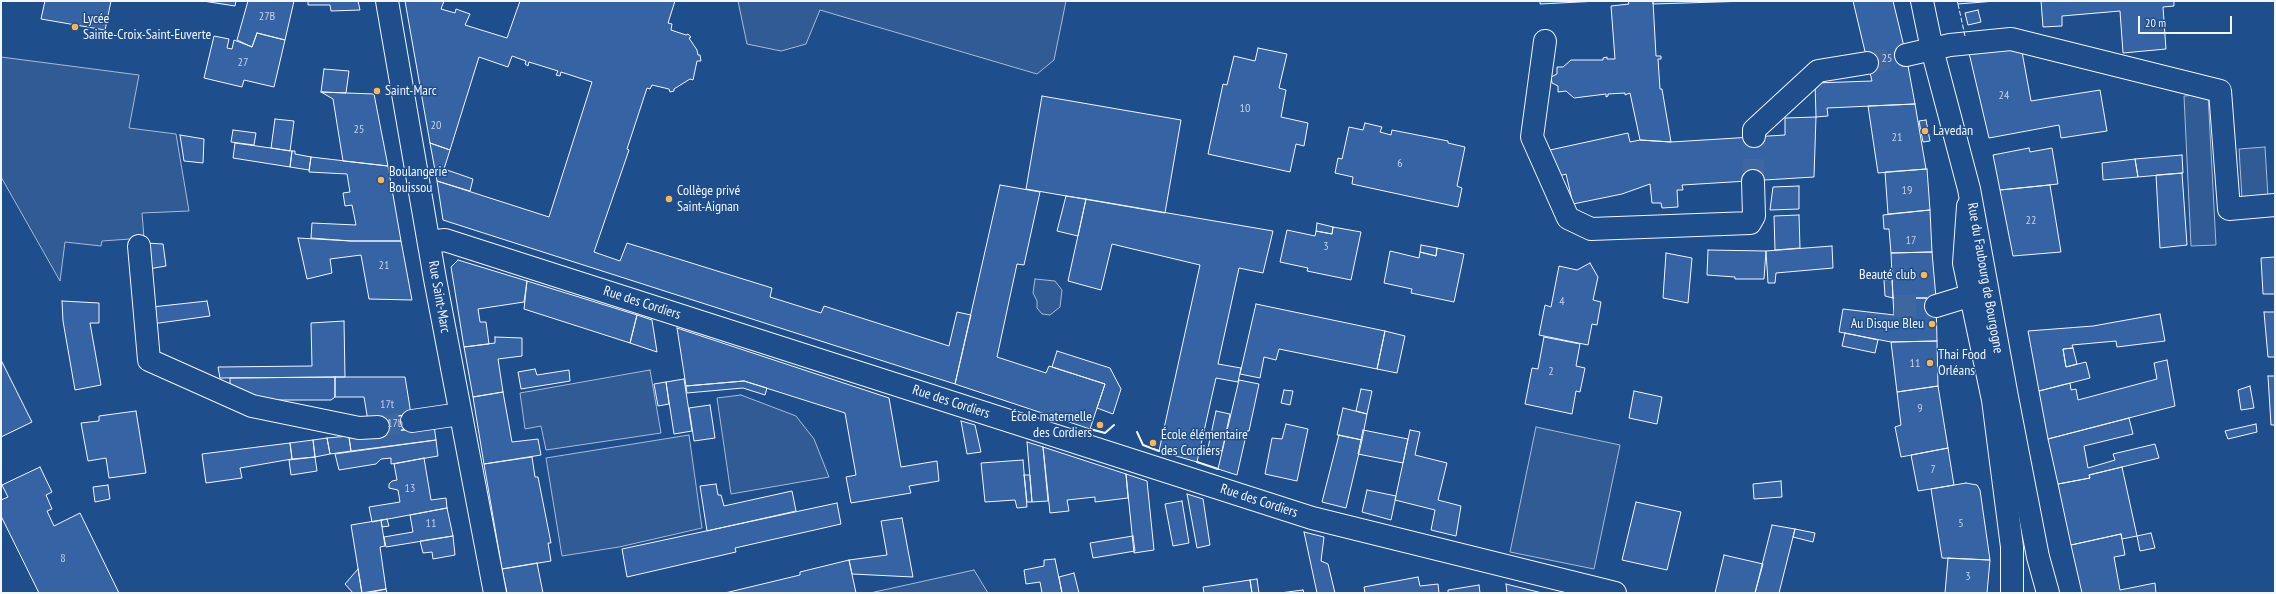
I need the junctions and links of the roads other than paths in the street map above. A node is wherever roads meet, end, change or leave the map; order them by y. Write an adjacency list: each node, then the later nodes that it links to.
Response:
1 (387, 1): 10 (street, Rue Saint-Marc)
2 (1922, 1): 4 (street, Rue du Faubourg de Bourgogne)
3 (1545, 42): 8 (street)
4 (1932, 50): 5 (street); 9 (street); 12 (street, Rue du Faubourg de Bourgogne)
5 (1906, 55)
6 (1868, 63): 7 (street)
7 (1754, 136)
8 (1753, 181)
9 (2275, 205)
10 (429, 242): 14 (street, Rue Saint-Marc); 19 (street, Rue des Cordiers)
11 (139, 246): 16 (street)
12 (1979, 292): 13 (street); 17 (street, Rue du Faubourg de Bourgogne); 20 (street)
13 (1936, 306)
14 (460, 414): 15 (street); 18 (street, Rue Saint-Marc)
15 (412, 421)
16 (378, 427)
17 (2038, 557): 21 (street, Rue du Faubourg de Bourgogne); 22 (street, Rue du Faubourg de Bourgogne)
18 (495, 593)
19 (1615, 593)
20 (2012, 593)
21 (2037, 593)
22 (2048, 593)

